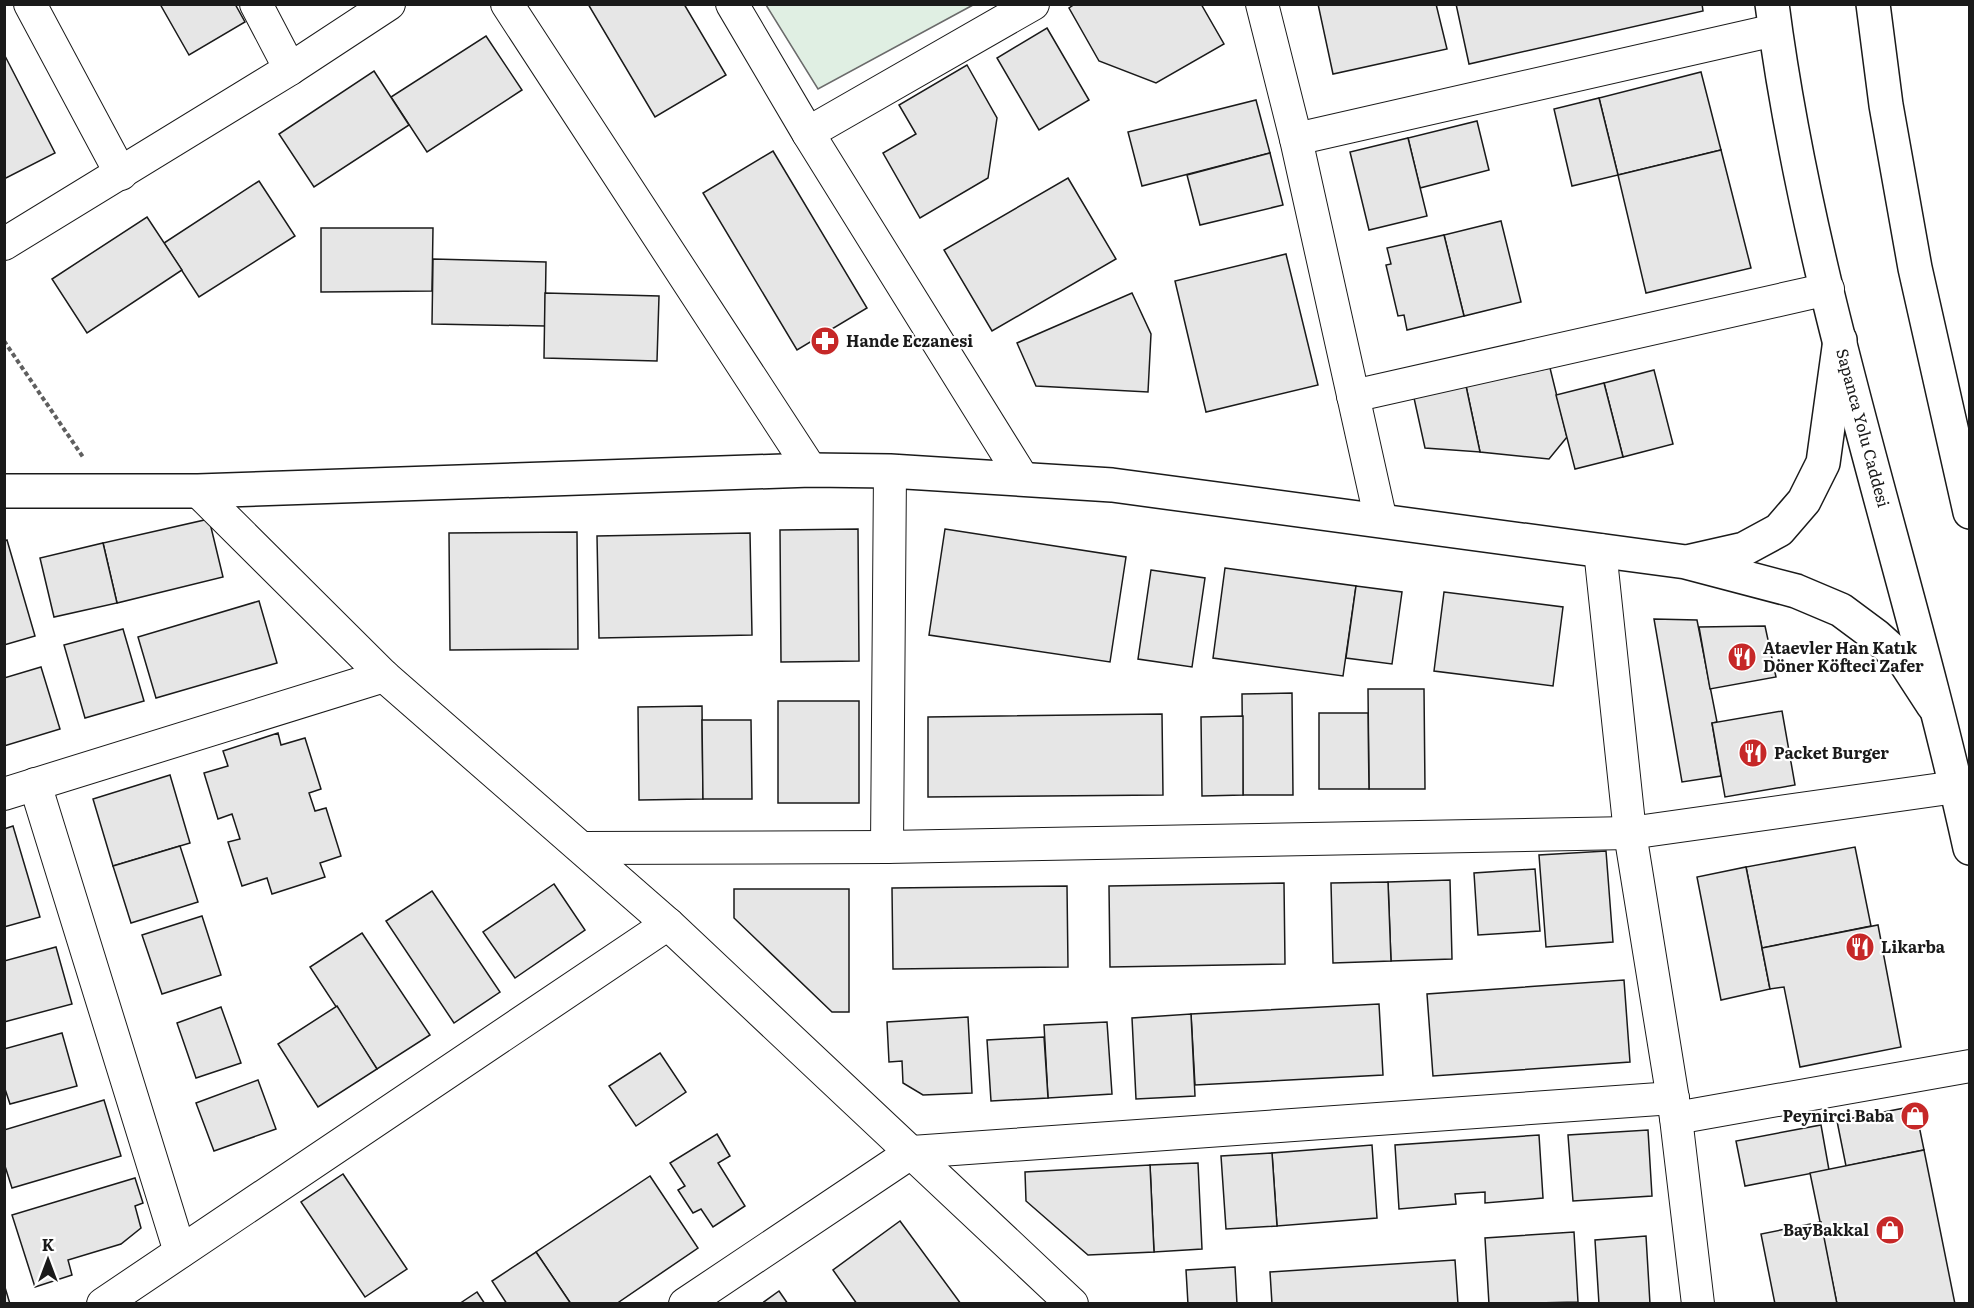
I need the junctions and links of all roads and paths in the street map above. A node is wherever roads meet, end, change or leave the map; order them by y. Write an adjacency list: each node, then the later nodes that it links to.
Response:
1 (30, 4): 13 (street)
2 (256, 4): 10 (street)
3 (389, 4): 10 (street)
4 (507, 4): 19 (street)
5 (732, 4): 11 (street)
6 (1034, 4): 11 (street)
7 (1262, 4): 12 (street)
8 (1873, 4): 25 (main road)
9 (1773, 17): 12 (street); 15 (main road, Sapanca Yolu Caddesi)
10 (290, 69): 13 (street)
11 (808, 133): 21 (street)
12 (1296, 139): 18 (street)
13 (121, 174): 14 (street)
14 (4, 244)
15 (1828, 289): 16 (main road, Sapanca Yolu Caddesi); 18 (street)
16 (1840, 340): 28 (main road); 30 (main road, Sapanca Yolu Caddesi)
17 (4, 341): 23 (path)
18 (1353, 396): 26 (street)
19 (811, 470): 20 (main road); 24 (main road)
20 (890, 471): 21 (main road); 35 (street)
21 (1023, 478): 26 (main road)
22 (4, 491): 23 (main road)
23 (106, 491): 24 (main road)
24 (198, 491): 29 (street)
25 (1970, 512)
26 (1382, 521): 27 (main road)
27 (1600, 550): 28 (main road); 34 (street)
28 (1686, 562): 30 (main road)
29 (384, 676): 31 (street); 36 (street)
30 (1937, 710): 32 (main road, Sapanca Yolu Caddesi)
31 (36, 784): 33 (street); 42 (street)
32 (1956, 787): 34 (street); 37 (main road, Sapanca Yolu Caddesi)
33 (4, 794)
34 (1630, 833): 35 (street); 40 (street)
35 (887, 846): 36 (street)
36 (583, 848): 38 (street)
37 (1970, 848)
38 (668, 924): 41 (street); 42 (street)
39 (1970, 1066): 40 (street)
40 (1675, 1108): 41 (street); 46 (street)
41 (912, 1152): 44 (street); 45 (street)
42 (180, 1252): 43 (street)
43 (103, 1304)
44 (685, 1304)
45 (1072, 1304)
46 (1698, 1304)

